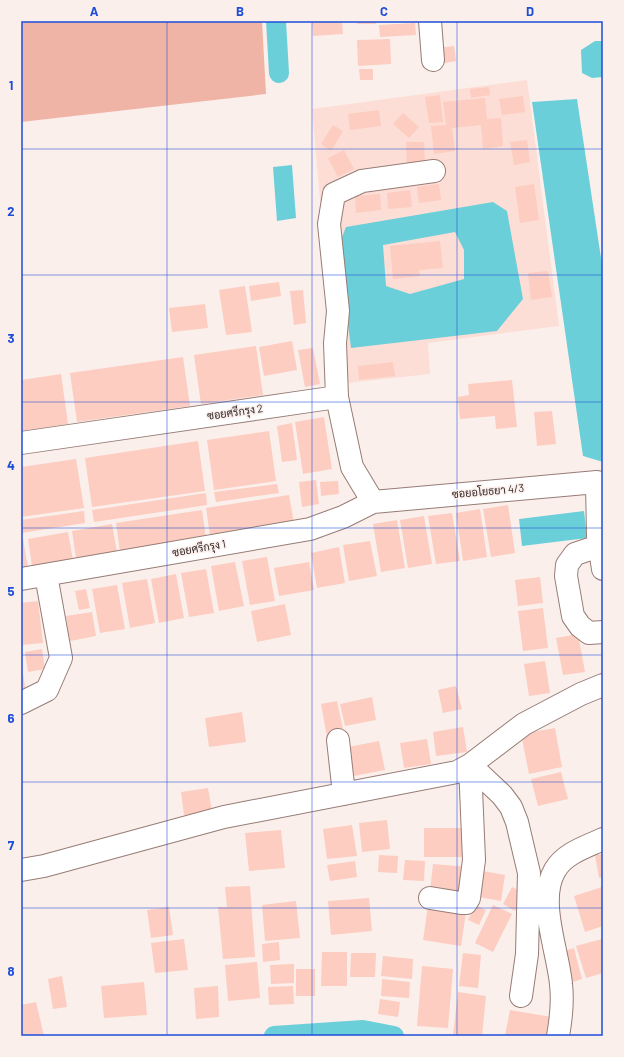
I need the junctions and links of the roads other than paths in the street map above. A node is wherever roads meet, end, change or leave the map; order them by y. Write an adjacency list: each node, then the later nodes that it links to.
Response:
1 (430, 21): 2 (street)
2 (433, 60)
3 (434, 171): 4 (street)
4 (337, 397): 5 (street, ซอยศรีกรุง 2); 7 (street)
5 (21, 443)
6 (600, 482): 7 (street, ซอยอโยธยา 4/3); 8 (street)
7 (373, 502): 10 (street, ซอยศรีกรุง 1)
8 (599, 546): 9 (street); 12 (street)
9 (603, 569)
10 (46, 575): 11 (street, ซอยศรีกรุง 1); 14 (street)
11 (21, 579)
12 (603, 632)
13 (603, 685): 16 (street)
14 (21, 703)
15 (338, 740): 17 (street)
16 (470, 765): 17 (street); 20 (street); 21 (street)
17 (344, 794): 19 (street)
18 (603, 839): 22 (street)
19 (21, 870)
20 (430, 898)
21 (521, 996)
22 (558, 1036)

